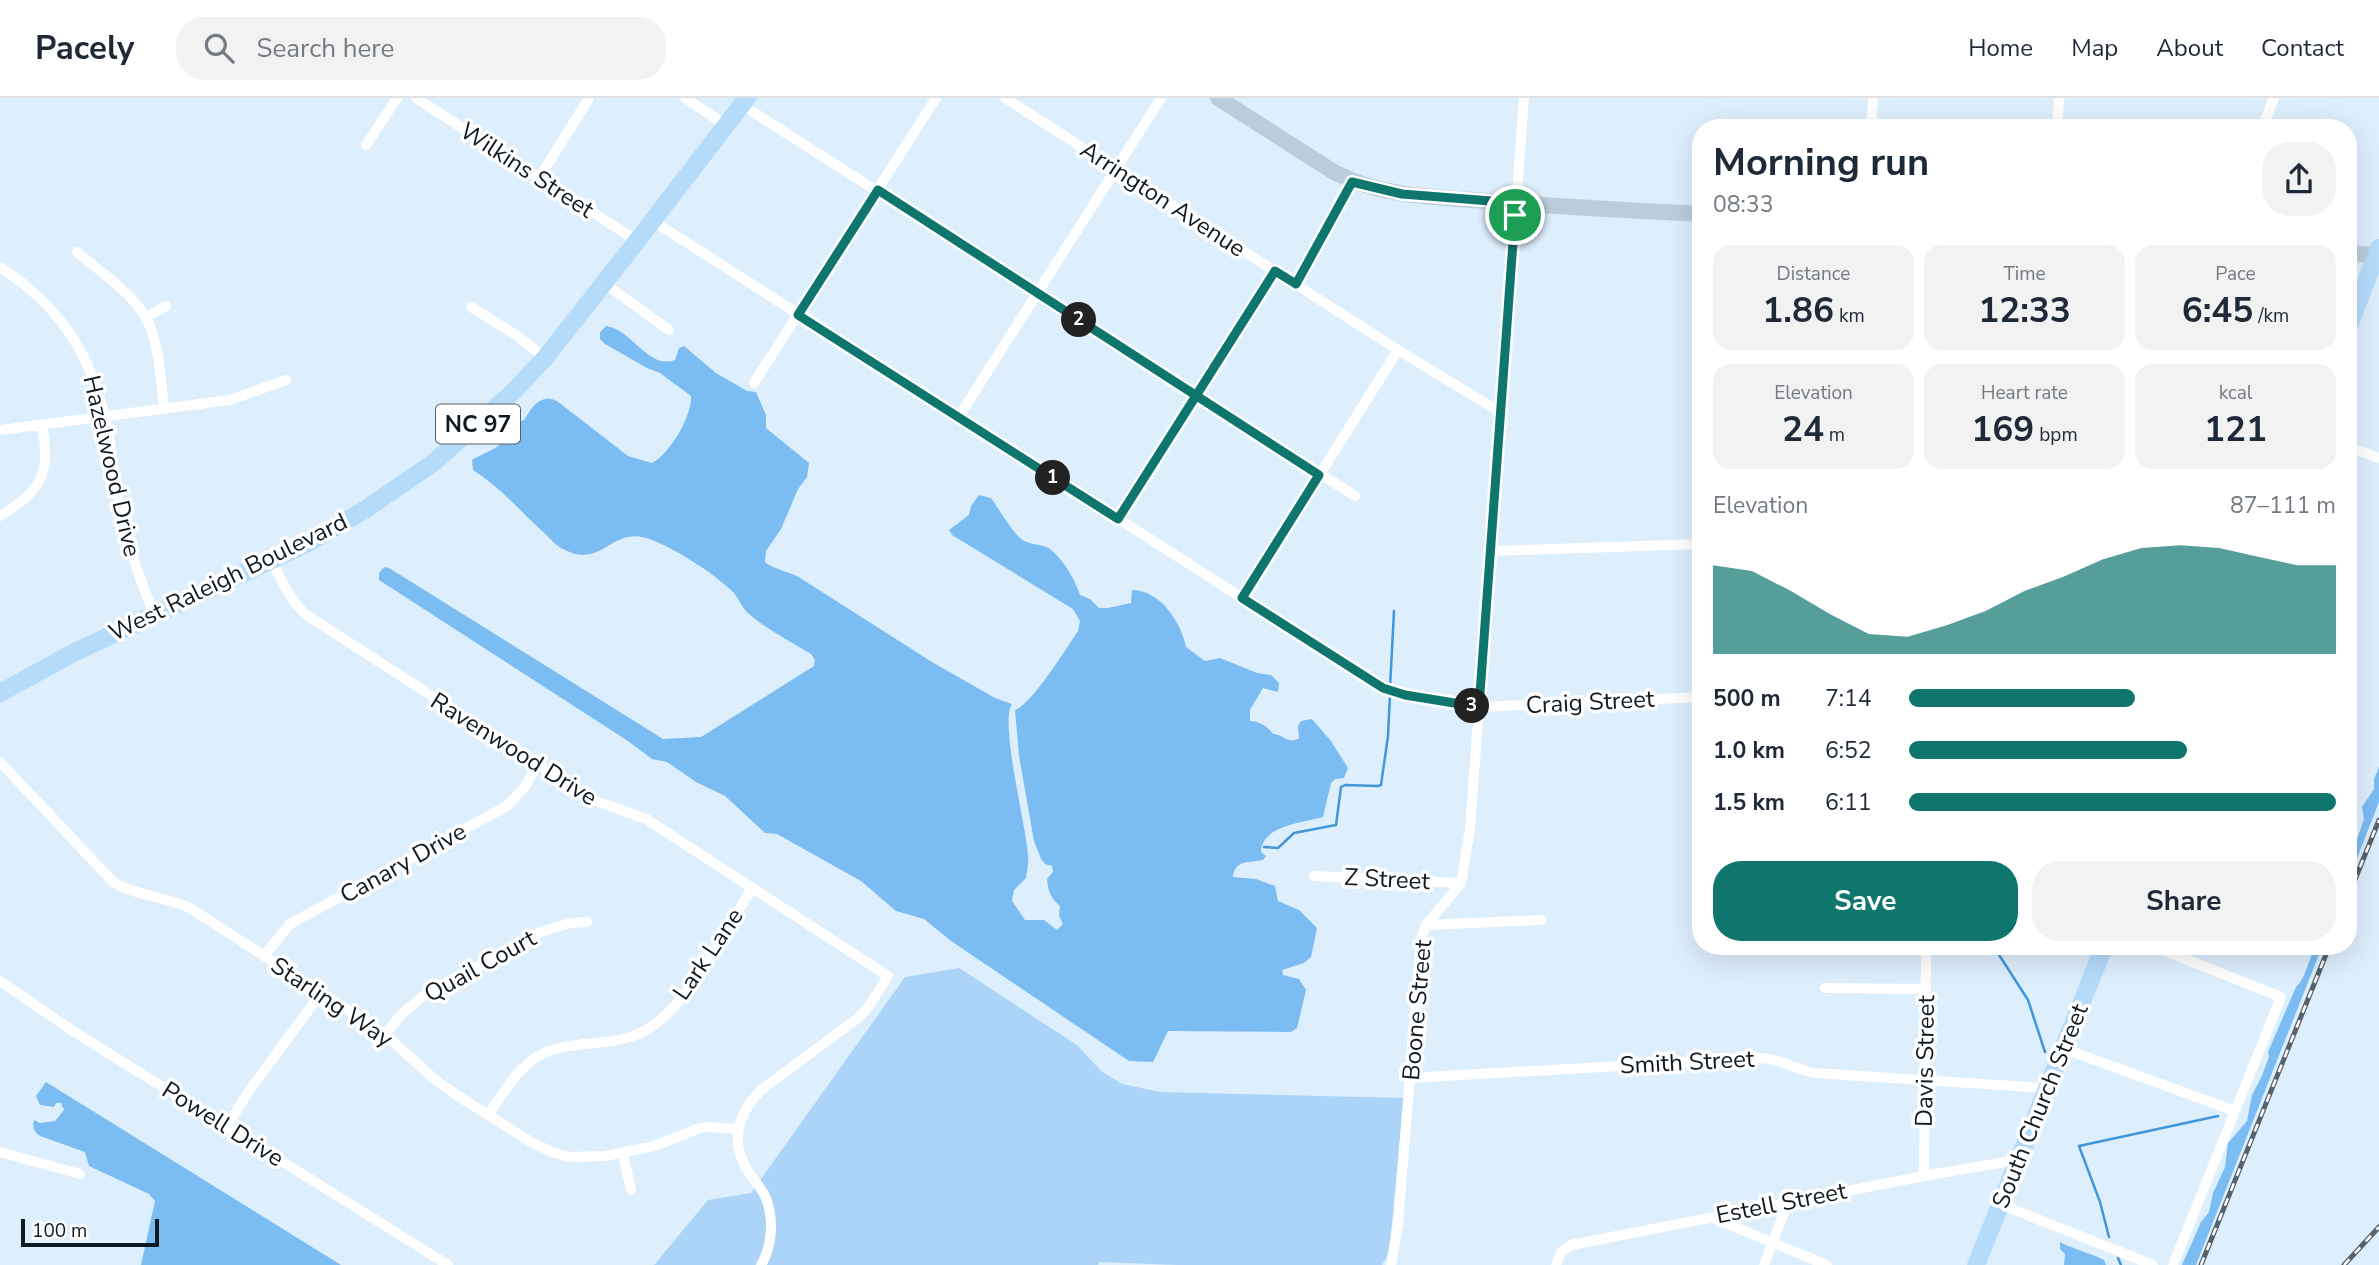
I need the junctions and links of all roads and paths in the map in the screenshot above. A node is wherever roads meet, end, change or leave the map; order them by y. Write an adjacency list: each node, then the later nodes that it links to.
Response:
1 (397, 98): 18 (street)
2 (416, 98): 20 (street, Wilkins Street)
3 (589, 98): 20 (street)
4 (685, 98): 17 (street)
5 (936, 98): 22 (street)
6 (1005, 98): 19 (street, Arrington Avenue)
7 (1161, 98): 19 (street)
8 (1218, 98): 21 (main road)
9 (1524, 98): 23 (street)
10 (1873, 98): 14 (street)
11 (2059, 98): 15 (street)
12 (2274, 98): 16 (street)
13 (744, 101): 17 (main road, West Raleigh Boulevard / NC 97); 22 (street)
14 (1872, 119)
15 (2058, 119)
16 (2266, 119)
17 (726, 125): 25 (main road, West Raleigh Boulevard / NC 97)
18 (366, 145)
19 (1116, 169): 31 (street, Arrington Avenue); 34 (street)
20 (540, 178): 26 (street, Wilkins Street)
21 (1352, 182): 23 (main road); 33 (street)
22 (878, 190): 34 (street); 38 (street)
23 (1516, 203): 24 (main road); 47 (street)
24 (1692, 213)
25 (653, 221): 26 (main road, West Raleigh Boulevard / NC 97); 38 (street, Craig Street)
26 (637, 242): 32 (main road, West Raleigh Boulevard / NC 97)
27 (77, 252): 39 (street)
28 (2357, 253): 29 (main road)
29 (2378, 253): 36 (main road)
30 (0, 267): 48 (street, Hazelwood Drive)
31 (1275, 271): 33 (street, Arrington Avenue); 45 (street)
32 (604, 283): 40 (street); 42 (main road, West Raleigh Boulevard / NC 97)
33 (1296, 284): 41 (street, Arrington Avenue)
34 (1037, 294): 45 (street); 49 (street)
35 (166, 306): 39 (street)
36 (2357, 306)
37 (471, 307): 42 (street)
38 (798, 315): 44 (street); 49 (street, Craig Street)
39 (145, 318): 46 (street)
40 (669, 330)
41 (1398, 350): 47 (street, Arrington Avenue); 54 (street)
42 (545, 358): 60 (main road, West Raleigh Boulevard / NC 97)
43 (286, 380): 46 (street)
44 (754, 383)
45 (1197, 394): 54 (street); 57 (street)
46 (164, 409): 48 (street)
47 (1500, 412): 59 (street)
48 (104, 417): 50 (street); 62 (street, Hazelwood Drive)
49 (958, 418): 57 (street, Craig Street)
50 (42, 425): 51 (street); 56 (street)
51 (0, 430)
52 (2357, 450): 53 (street)
53 (2379, 458)
54 (1319, 475): 55 (street); 61 (street)
55 (1355, 496)
56 (0, 516)
57 (1118, 519): 61 (street, Craig Street)
58 (1692, 544): 59 (street)
59 (1491, 551): 65 (street)
60 (272, 560): 62 (main road, West Raleigh Boulevard / NC 97); 67 (street, Ravenwood Drive)
61 (1242, 598): 65 (street, Craig Street)
62 (154, 614): 63 (main road, West Raleigh Boulevard / NC 97)
63 (0, 693)
64 (1692, 697): 65 (street, Craig Street)
65 (1479, 707): 69 (street)
66 (0, 762): 77 (street, Starling Way)
67 (537, 765): 70 (street, Ravenwood Drive); 77 (street, Canary Drive)
68 (1314, 876): 69 (street, Z Street)
69 (1461, 883): 73 (street, Boone Street)
70 (752, 888): 88 (street, Lark Lane); 90 (street, Ravenwood Drive)
71 (1541, 920): 73 (street)
72 (587, 922): 82 (street, Quail Court)
73 (1426, 925): 84 (street, Boone Street)
74 (1926, 955): 80 (street, Davis Street)
75 (2097, 955): 83 (main road, South Church Street)
76 (2175, 955): 87 (street)
77 (264, 956): 81 (street, Starling Way)
78 (0, 981): 89 (street, Powell Drive)
79 (1825, 988): 80 (street)
80 (1926, 989): 85 (street, Davis Street)
81 (321, 993): 82 (street, Starling Way); 89 (street)
82 (385, 1034): 88 (street, Starling Way)
83 (2062, 1048): 86 (main road, South Church Street); 87 (street)
84 (1410, 1078): 85 (street, Smith Street); 103 (street, Boone Street)
85 (1925, 1079): 86 (street, Smith Street); 95 (street, Davis Street)
86 (2045, 1088): 93 (main road, South Church Street)
87 (2235, 1111): 109 (street)
88 (488, 1115): 92 (street, Starling Way)
89 (227, 1126): 101 (street, Powell Drive)
90 (738, 1129): 92 (street, Starling Way); 102 (street)
91 (0, 1152): 94 (street)
92 (623, 1154): 96 (street)
93 (2017, 1160): 95 (street, Estell Street); 98 (main road, South Church Street)
94 (80, 1174)
95 (1924, 1176): 97 (street, Estell Street)
96 (631, 1191)
97 (1788, 1202): 99 (street, Estell Street); 100 (street)
98 (2000, 1204): 107 (main road, South Church Street); 108 (street)
99 (1712, 1217): 100 (street); 104 (street, Estell Street)
100 (1773, 1243): 105 (street); 106 (street)
101 (448, 1265)
102 (761, 1265)
103 (1391, 1265)
104 (1556, 1265)
105 (1764, 1265)
106 (1827, 1265)
107 (1976, 1265)
108 (2153, 1265)
109 (2173, 1265)

